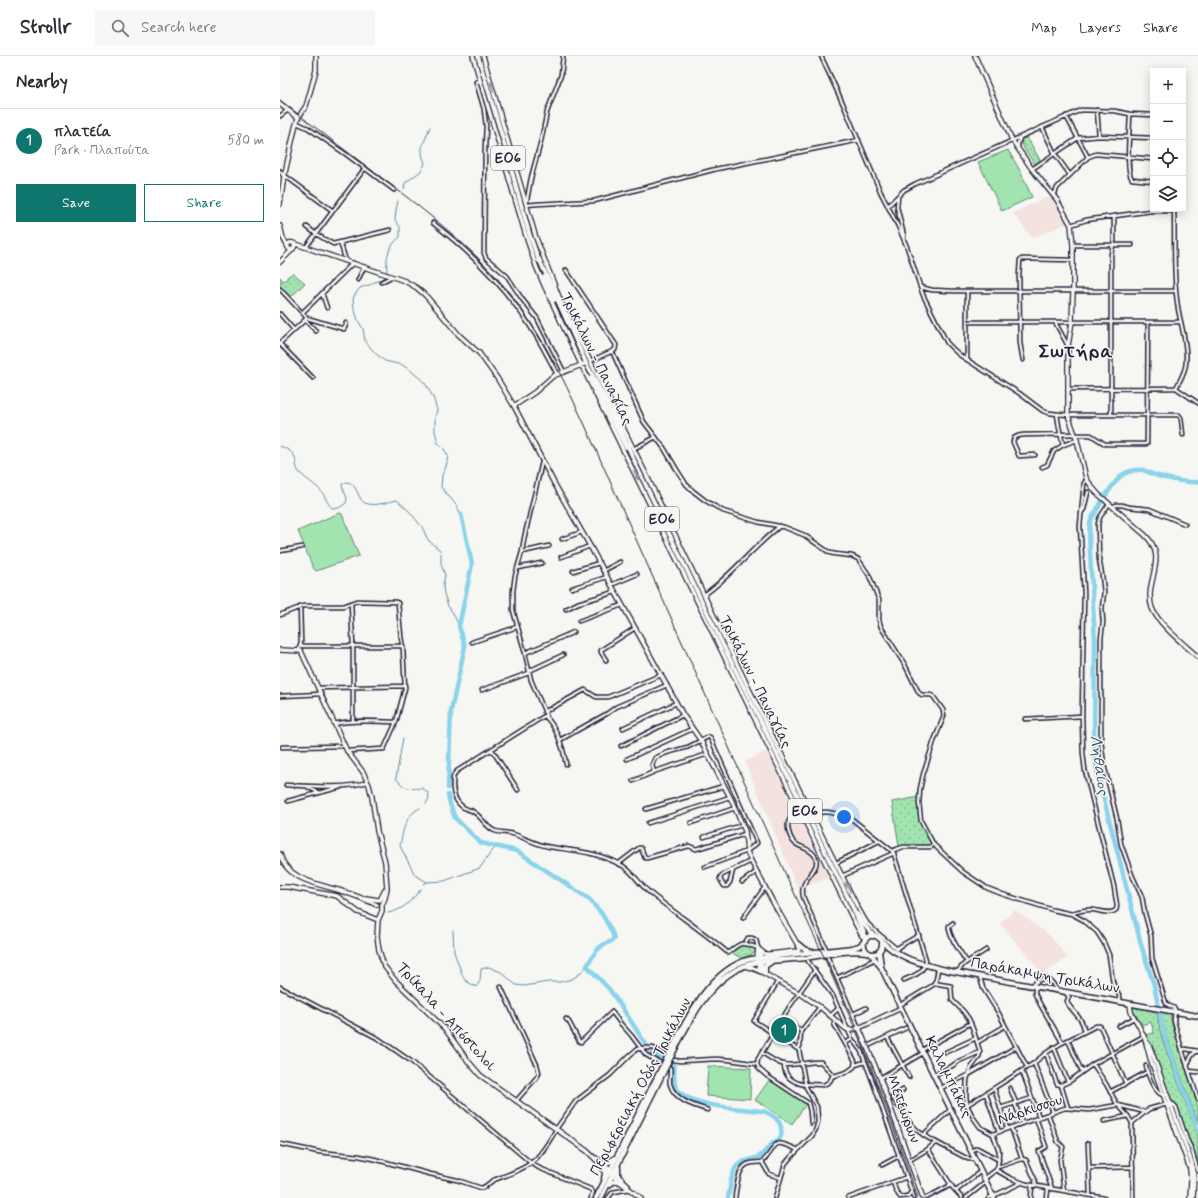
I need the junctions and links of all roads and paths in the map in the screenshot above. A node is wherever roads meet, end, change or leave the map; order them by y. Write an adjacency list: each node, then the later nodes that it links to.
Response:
1 (316, 56): 16 (street)
2 (474, 56): 8 (street)
3 (478, 56): 101 (main road, Τρικάλων - Παναγίας / ΕΟ6)
4 (482, 56): 42 (street, one-way to 4)
5 (563, 56): 42 (street)
6 (821, 56): 23 (street)
7 (975, 56): 24 (street)
8 (481, 80): 101 (street); 102 (street)
9 (280, 104): 10 (street)
10 (288, 110): 14 (street); 16 (street)
11 (1097, 110): 12 (street); 15 (street); 19 (street)
12 (1130, 114): 13 (street); 20 (street)
13 (1150, 115)
14 (280, 116)
15 (1066, 116): 17 (street); 21 (street)
16 (297, 120): 30 (street); 34 (street)
17 (1042, 127): 18 (street); 26 (street)
18 (1021, 136): 24 (street); 25 (street)
19 (1099, 136): 20 (street); 21 (street)
20 (1130, 136): 22 (street); 28 (street)
21 (1078, 138): 26 (street); 27 (street)
22 (1150, 138)
23 (859, 140): 42 (street); 43 (street)
24 (1012, 140): 25 (street); 39 (street)
25 (1019, 150): 31 (street)
26 (1055, 154): 31 (street); 33 (street)
27 (1088, 157): 28 (street); 33 (street)
28 (1128, 157): 29 (street); 35 (street)
29 (1150, 159)
30 (365, 168): 38 (street); 44 (street)
31 (1032, 169): 36 (street)
32 (280, 171): 34 (street)
33 (1070, 175): 37 (street)
34 (284, 176): 41 (street); 44 (street)
35 (1150, 181)
36 (1047, 187): 37 (street); 40 (street)
37 (1057, 188): 40 (street)
38 (394, 190)
39 (899, 195): 43 (street); 54 (street)
40 (1054, 196): 49 (street)
41 (280, 204)
42 (526, 205): 101 (street)
43 (888, 206): 54 (street)
44 (333, 212): 53 (street)
45 (1151, 212): 47 (street)
46 (1173, 212): 79 (street)
47 (1114, 216): 49 (street); 59 (street)
48 (433, 223): 103 (street)
49 (1071, 225): 57 (street)
50 (280, 227): 56 (street)
51 (307, 227): 53 (street)
52 (390, 230): 55 (street)
53 (316, 234): 55 (street); 60 (street)
54 (904, 239): 72 (street)
55 (340, 242): 64 (street)
56 (289, 244): 60 (street); 61 (street); 61 (street); 62 (street)
57 (1073, 245): 59 (street); 63 (street)
58 (1132, 245): 59 (street)
59 (1112, 246): 78 (street)
60 (305, 247): 64 (street)
61 (288, 248): 62 (street)
62 (287, 254): 65 (street)
63 (1072, 260): 75 (street); 77 (street)
64 (346, 261): 66 (street)
65 (280, 262)
66 (352, 263): 67 (street); 80 (street)
67 (364, 267): 69 (street); 70 (street)
68 (566, 270): 98 (street)
69 (392, 276): 71 (street); 110 (street)
70 (358, 280)
71 (381, 282)
72 (920, 287): 74 (street); 81 (street)
73 (280, 289): 83 (street)
74 (932, 290): 76 (street); 81 (street)
75 (1020, 290): 76 (street); 77 (street); 87 (street)
76 (967, 291): 86 (street)
77 (1073, 291): 78 (street); 89 (street)
78 (1111, 291): 79 (street); 90 (street)
79 (1176, 291): 92 (street)
80 (322, 293): 82 (street); 83 (street)
81 (923, 295): 99 (street)
82 (327, 308)
83 (303, 312): 85 (street)
84 (280, 314): 94 (street)
85 (306, 319): 93 (street); 94 (street); 95 (street)
86 (967, 322): 87 (street); 99 (street)
87 (1019, 322): 88 (street); 100 (street)
88 (1055, 322): 89 (street); 97 (street)
89 (1072, 322): 90 (street); 97 (street)
90 (1111, 322): 91 (street); 105 (street)
91 (1148, 322): 92 (street); 106 (street)
92 (1180, 322): 107 (street)
93 (346, 323)
94 (294, 330): 96 (street)
95 (316, 331)
96 (280, 344): 104 (street)
97 (1068, 346): 108 (street)
98 (612, 351): 101 (street); 118 (street)
99 (966, 359): 111 (street)
100 (1023, 360)
101 (586, 363): 102 (street); 121 (street); 146 (main road, Τρικάλων - Παναγίας / ΕΟ6); 150 (street, one-way to 150)
102 (564, 372): 103 (street)
103 (557, 374): 110 (street)
104 (312, 378)
105 (1111, 388): 106 (street); 108 (street); 112 (street)
106 (1148, 388): 107 (street); 113 (street)
107 (1176, 388): 109 (street)
108 (1067, 389): 114 (street)
109 (1198, 403)
110 (514, 406): 123 (street)
111 (1057, 414): 114 (street); 115 (street)
112 (1111, 414): 113 (street); 114 (street)
113 (1148, 414): 116 (street); 117 (street)
114 (1068, 415): 116 (street)
115 (1061, 435): 116 (street); 120 (street); 122 (street)
116 (1074, 435): 119 (street)
117 (1183, 435)
118 (656, 437): 121 (street); 133 (street)
119 (1076, 440): 120 (street); 125 (street)
120 (1063, 445): 124 (street)
121 (633, 449): 156 (street)
122 (1035, 455)
123 (542, 462): 134 (street); 140 (street)
124 (1042, 467)
125 (1087, 480): 126 (street); 128 (street)
126 (1093, 489): 127 (street); 129 (street)
127 (1088, 492): 128 (street); 131 (street)
128 (1083, 493): 131 (street)
129 (1109, 504): 130 (street); 299 (street)
130 (1113, 507): 132 (street); 173 (street)
131 (1080, 513): 191 (street)
132 (1184, 524)
133 (780, 526): 156 (street); 230 (street)
134 (582, 532): 135 (street); 137 (street)
135 (562, 539)
136 (549, 546): 140 (street)
137 (590, 546): 141 (street); 144 (street)
138 (302, 547): 139 (street)
139 (280, 551)
140 (522, 552): 145 (street)
141 (561, 557)
142 (542, 562): 145 (street)
143 (620, 562): 148 (street)
144 (599, 563): 147 (street); 148 (street)
145 (517, 568): 163 (street)
146 (687, 570): 150 (main road); 156 (main road, Τρικάλων - Παναγίας / ΕΟ6)
147 (573, 571)
148 (603, 571): 151 (street)
149 (637, 574): 152 (street)
150 (684, 575): 155 (street)
151 (607, 577): 152 (street); 153 (street)
152 (611, 585): 154 (street)
153 (572, 588)
154 (615, 592): 158 (street); 160 (street)
155 (694, 596): 156 (main road); 222 (street)
156 (702, 596): 182 (main road, Τρικάλων - Παναγίας / ΕΟ6)
157 (351, 603): 159 (street); 167 (street); 168 (street)
158 (622, 605): 162 (street); 164 (street)
159 (300, 607): 161 (street); 169 (street)
160 (566, 609)
161 (280, 615)
162 (579, 621)
163 (517, 627): 166 (street); 171 (street)
164 (635, 628): 174 (street); 176 (street)
165 (574, 632): 171 (street)
166 (472, 642)
167 (353, 646): 168 (street); 169 (street); 179 (street)
168 (402, 646): 178 (street)
169 (300, 648): 170 (street); 180 (street, Τρίκαλα - Απόστολοι)
170 (280, 650)
171 (525, 653): 175 (street)
172 (563, 655): 175 (street)
173 (1198, 657)
174 (606, 660)
175 (529, 672): 181 (street); 187 (street)
176 (661, 674): 177 (street); 187 (street)
177 (667, 685): 185 (street); 198 (street)
178 (405, 686): 179 (street); 194 (street)
179 (353, 687): 180 (street); 193 (street)
180 (318, 688): 183 (street, Τρίκαλα - Απόστολοι)
181 (482, 690)
182 (748, 691): 186 (street); 190 (main road, Τρικάλων - Παναγίας / ΕΟ6)
183 (321, 694): 184 (street); 195 (street, Τρίκαλα - Απόστολοι)
184 (280, 696)
185 (676, 702): 188 (street); 196 (street)
186 (760, 711): 190 (main road); 223 (street)
187 (544, 712): 189 (street)
188 (683, 715): 197 (street); 201 (street)
189 (545, 716): 198 (street); 203 (street)
190 (758, 716): 249 (main road, Τρικάλων - Παναγίας / ΕΟ6)
191 (1082, 716): 192 (street); 250 (street)
192 (1026, 719)
193 (353, 722): 194 (street); 195 (street)
194 (396, 722): 204 (street)
195 (334, 724): 200 (street, Τρίκαλα - Απόστολοι)
196 (624, 728)
197 (692, 729): 199 (street); 206 (street)
198 (560, 740): 207 (street)
199 (701, 741): 205 (street); 208 (street); 212 (street)
200 (344, 746): 202 (street); 204 (street, Τρίκαλα - Απόστολοι)
201 (621, 746)
202 (282, 747)
203 (492, 750): 216 (street); 238 (street)
204 (347, 751): 210 (street, Τρίκαλα - Απόστολοι)
205 (708, 754): 208 (street); 215 (street)
206 (627, 759)
207 (566, 764)
208 (654, 772): 209 (street)
209 (633, 781)
210 (368, 782): 214 (street); 247 (street, Τρίκαλα - Απόστολοι)
211 (286, 785): 213 (street)
212 (732, 785): 215 (street); 233 (street)
213 (306, 786): 214 (street); 217 (street)
214 (346, 786): 217 (street)
215 (724, 787): 218 (street); 221 (street)
216 (518, 790)
217 (320, 793): 219 (street)
218 (730, 798): 220 (street); 224 (street)
219 (288, 801)
220 (735, 808): 225 (street); 226 (street)
221 (646, 810)
222 (802, 814): 258 (street); 264 (street)
223 (812, 814): 229 (street); 237 (street)
224 (648, 823)
225 (690, 823)
226 (742, 825): 227 (street); 228 (street)
227 (746, 834): 233 (street); 238 (street)
228 (704, 837)
229 (879, 841): 234 (street); 237 (street)
230 (934, 844): 231 (street); 232 (street)
231 (931, 847): 232 (street); 234 (street)
232 (936, 847): 250 (street)
233 (747, 850): 236 (street); 239 (street)
234 (894, 852): 242 (street); 256 (street)
235 (280, 854): 246 (street)
236 (751, 861): 240 (street); 241 (street)
237 (836, 863): 242 (street)
238 (618, 864): 260 (street)
239 (705, 867)
240 (733, 870): 240 (street)
241 (756, 872): 243 (street); 245 (street)
242 (842, 876): 254 (street, one-way to 242)
243 (742, 882)
244 (280, 887): 253 (street)
245 (765, 887): 252 (street); 261 (street)
246 (359, 898): 247 (street); 248 (street)
247 (381, 902): 248 (street); 251 (street, Τρίκαλα - Απόστολοι)
248 (377, 905): 251 (street)
249 (852, 906): 254 (main road, Τρικάλων - Παναγίας / ΕΟ6); 258 (main road, Τρικάλων - Παναγίας / ΕΟ6)
250 (1072, 914): 293 (street)
251 (380, 915): 253 (street, Τρίκαλα - Απόστολοι)
252 (742, 918)
253 (378, 920): 375 (street, Τρίκαλα - Απόστολοι)
254 (865, 923): 257 (main road, Τρικάλων - Παναγίας / ΕΟ6); 262 (street)
255 (954, 923): 273 (street)
256 (919, 935): 262 (street); 274 (street)
257 (874, 936): 258 (main road); 259 (main road, ΕΟ6)
258 (864, 940): 264 (main road, Περιφερειακή Οδός Τρικάλων); 267 (main road, ΕΟ6)
259 (882, 942): 262 (main road, Παράκαμψη Τρικάλων / ΕΟ6); 265 (main road)
260 (745, 943): 268 (street); 268 (street)
261 (798, 944): 266 (main road); 268 (street)
262 (894, 950): 265 (main road, Παράκαμψη Τρικάλων / ΕΟ6); 274 (main road, Παράκαμψη Τρικάλων / ΕΟ6)
263 (986, 950): 273 (street)
264 (827, 951): 266 (main road, Περιφερειακή Οδός Τρικάλων)
265 (880, 951): 267 (main road, ΕΟ6); 276 (main road, Καλαμπάκας)
266 (815, 953): 268 (main road, Περιφερειακή Οδός Τρικάλων)
267 (869, 953): 270 (main road, Καλαμπάκας); 272 (main road, Περιφερειακή Οδός Τρικάλων)
268 (758, 957): 272 (main road, Περιφερειακή Οδός Τρικάλων); 275 (main road, Περιφερειακή Οδός Τρικάλων); 279 (street); 281 (street); 334 (main road, Περιφερειακή Οδός Τρικάλων)
269 (828, 958): 283 (street)
270 (875, 959): 276 (main road, Καλαμπάκας); 283 (street)
271 (808, 961): 278 (street)
272 (772, 962): 281 (main road)
273 (967, 962): 280 (street)
274 (923, 964): 277 (main road, Παράκαμψη Τρικάλων / ΕΟ6); 284 (street)
275 (745, 966): 279 (main road); 334 (main road, Περιφερειακή Οδός Τρικάλων)
276 (881, 967): 296 (main road, Καλαμπάκας)
277 (938, 969): 280 (main road, Παράκαμψη Τρικάλων / ΕΟ6); 286 (street)
278 (815, 970): 291 (street); 297 (street)
279 (760, 971): 281 (street)
280 (957, 973): 282 (main road, Παράκαμψη Τρικάλων / ΕΟ6)
281 (766, 974): 285 (street)
282 (980, 977): 287 (main road, Παράκαμψη Τρικάλων / ΕΟ6); 309 (street)
283 (837, 978): 300 (street)
284 (904, 980)
285 (778, 981): 291 (street); 316 (street)
286 (934, 983): 296 (street); 307 (street)
287 (1033, 986): 290 (main road, Παράκαμψη Τρικάλων / ΕΟ6); 290 (street); 324 (street)
288 (280, 987): 414 (street)
289 (502, 987): 375 (street)
290 (1058, 991): 292 (main road, Παράκαμψη Τρικάλων / ΕΟ6)
291 (799, 992): 295 (street); 305 (street)
292 (1066, 992): 293 (main road, Παράκαμψη Τρικάλων / ΕΟ6); 315 (street)
293 (1120, 1002): 294 (main road, Παράκαμψη Τρικάλων / ΕΟ6)
294 (1130, 1004): 299 (main road, Παράκαμψη Τρικάλων / ΕΟ6); 303 (street)
295 (820, 1007): 301 (street); 314 (street)
296 (901, 1007): 311 (street); 332 (main road, Καλαμπάκας)
297 (839, 1008): 301 (street); 313 (street)
298 (866, 1008): 300 (street)
299 (1174, 1011): 302 (main road, Παράκαμψη Τρικάλων / ΕΟ6); 331 (street)
300 (853, 1014): 311 (street)
301 (830, 1016): 306 (street)
302 (1198, 1016)
303 (1135, 1018): 310 (street); 318 (street)
304 (566, 1019): 329 (street)
305 (782, 1019): 308 (street); 316 (street)
306 (835, 1020): 313 (street); 325 (street)
307 (971, 1024): 319 (street); 332 (street)
308 (794, 1026): 314 (street); 321 (street)
309 (1005, 1026): 323 (street); 327 (street)
310 (1119, 1026)
311 (859, 1028): 313 (street); 360 (street, Μετεώρων)
312 (906, 1028): 317 (street)
313 (849, 1030): 320 (street)
314 (801, 1031): 330 (street)
315 (1084, 1032): 322 (street); 339 (street)
316 (774, 1033): 321 (street); 337 (street)
317 (887, 1037): 326 (street); 347 (street)
318 (1144, 1037): 339 (street); 371 (street)
319 (976, 1038): 323 (street); 335 (street)
320 (852, 1039): 325 (street); 340 (street)
321 (785, 1040): 330 (street)
322 (1068, 1040): 324 (street); 353 (street)
323 (978, 1042): 336 (street)
324 (1062, 1042): 328 (street)
325 (846, 1044): 346 (street)
326 (870, 1046)
327 (1016, 1047): 349 (street); 358 (street)
328 (1054, 1047): 338 (street); 361 (street)
329 (641, 1048): 343 (street); 383 (street); 396 (street)
330 (798, 1049): 341 (street)
331 (1182, 1050): 333 (street); 350 (street)
332 (922, 1051): 347 (street); 357 (main road, Καλαμπάκας)
333 (1198, 1051): 350 (street)
334 (672, 1052): 407 (main road, Περιφερειακή Οδός Τρικάλων, bridge)
335 (946, 1052)
336 (980, 1052): 357 (street); 358 (street)
337 (762, 1053): 343 (street); 344 (street)
338 (1046, 1053): 342 (street); 364 (street)
339 (1112, 1053): 345 (street); 363 (street)
340 (865, 1062): 346 (street); 408 (street)
341 (802, 1063): 344 (street); 356 (street); 362 (street)
342 (1034, 1063): 349 (street); 385 (street)
343 (757, 1064): 391 (street)
344 (784, 1064): 362 (street)
345 (1093, 1064): 353 (street); 369 (street)
346 (855, 1065): 356 (street)
347 (902, 1065): 359 (street); 360 (street)
348 (1146, 1066): 354 (street)
349 (1028, 1067): 351 (street)
350 (1187, 1067): 352 (street)
351 (1022, 1071): 365 (street); 373 (street)
352 (1189, 1071): 355 (street); 374 (street)
353 (1082, 1072): 361 (street)
354 (1147, 1072): 363 (street); 371 (street)
355 (1198, 1072)
356 (833, 1075): 362 (street)
357 (934, 1075): 367 (main road, Καλαμπάκας)
358 (968, 1075): 367 (street); 379 (street)
359 (909, 1077)
360 (880, 1078): 376 (street, Μετεώρων)
361 (1068, 1082): 364 (street)
362 (805, 1084): 405 (street)
363 (1126, 1084): 369 (street)
364 (1061, 1085): 382 (street)
365 (994, 1088): 370 (street); 381 (street)
366 (1010, 1088): 377 (street)
367 (940, 1089): 384 (main road, Καλαμπάκας)
368 (903, 1090): 372 (street)
369 (1110, 1092): 380 (street)
370 (986, 1094): 379 (street); 397 (street)
371 (1165, 1095): 378 (street)
372 (893, 1098): 376 (street); 399 (street)
373 (1032, 1098): 377 (street); 389 (street)
374 (1198, 1098)
375 (516, 1101): 396 (street, Τρίκαλα - Απόστολοι)
376 (888, 1101): 412 (street, Μετεώρων)
377 (1015, 1103): 381 (street); 392 (street)
378 (1168, 1104): 386 (street); 400 (street); 460 (street)
379 (967, 1105): 398 (street)
380 (1118, 1105): 382 (street, Νάρκισσου); 386 (street, Νάρκισσου); 388 (street)
381 (1000, 1108): 395 (street)
382 (1068, 1108): 385 (street, Νάρκισσου)
383 (708, 1110)
384 (950, 1110): 399 (street); 406 (main road, Καλαμπάκας)
385 (1052, 1112): 387 (street, Νάρκισσου)
386 (1145, 1112): 393 (street)
387 (1048, 1114): 389 (street, Νάρκισσου); 438 (street)
388 (1128, 1116): 390 (street); 393 (street)
389 (1037, 1118): 392 (street, Νάρκισσου); 435 (street)
390 (1104, 1121)
391 (811, 1123)
392 (1022, 1123): 394 (street, Νάρκισσου)
393 (1132, 1123): 417 (street)
394 (1011, 1127): 395 (street, Νάρκισσου); 410 (street)
395 (1007, 1128): 397 (street, Νάρκισσου)
396 (556, 1130): 414 (street); 415 (street, Τρίκαλα - Απόστολοι)
397 (999, 1132): 398 (street, Νάρκισσου)
398 (993, 1134): 411 (street)
399 (923, 1136): 401 (street)
400 (1186, 1141): 420 (street); 461 (street)
401 (936, 1142): 404 (street); 409 (street)
402 (1088, 1143): 419 (street)
403 (280, 1144): 414 (street)
404 (928, 1149): 412 (street); 430 (street)
405 (798, 1150): 413 (street); 425 (street)
406 (970, 1151): 409 (main road, Καλαμπάκας); 411 (street)
407 (620, 1156): 415 (main road); 422 (main road, Περιφερειακή Οδός Τρικάλων); 423 (main road)
408 (900, 1156): 416 (street); 424 (street)
409 (974, 1159): 421 (main road, Καλαμπάκας)
410 (1022, 1159): 418 (street); 432 (street)
411 (999, 1160): 418 (street)
412 (909, 1161): 451 (street, Μετεώρων)
413 (762, 1162): 425 (street); 447 (street)
414 (531, 1163): 443 (street)
415 (603, 1165): 422 (street, Τρίκαλα - Απόστολοι); 440 (main road)
416 (882, 1165)
417 (1133, 1167): 419 (street); 459 (street)
418 (997, 1168): 427 (street); 429 (street)
419 (1090, 1168): 441 (street)
420 (1198, 1170)
421 (980, 1171): 427 (main road, Καλαμπάκας); 437 (street)
422 (611, 1172): 423 (street, Τρίκαλα - Απόστολοι); 426 (street, Τρίκαλα - Απόστολοι); 440 (main road, Περιφερειακή Οδός Τρικάλων)
423 (618, 1176): 434 (street, Τρίκαλα - Απόστολοι)
424 (907, 1177): 428 (street); 436 (street)
425 (781, 1178): 448 (street)
426 (619, 1181): 434 (street, Τρίκαλα - Απόστολοι); 440 (main road)
427 (985, 1181): 442 (main road, Καλαμπάκας); 454 (street)
428 (893, 1182): 436 (street); 449 (street)
429 (1022, 1182): 431 (street); 442 (street)
430 (951, 1184): 437 (street); 452 (street)
431 (1032, 1185): 432 (street); 455 (street)
432 (1036, 1186): 433 (street)
433 (1048, 1188): 435 (street); 456 (street)
434 (631, 1189): 445 (street); 446 (street, Τρίκαλα - Απόστολοι)
435 (1052, 1189): 438 (street)
436 (912, 1191): 450 (street)
437 (956, 1191): 453 (street)
438 (1064, 1191): 439 (street)
439 (1074, 1193): 441 (street); 457 (street)
440 (601, 1195): 444 (main road, Περιφερειακή Οδός Τρικάλων)
441 (1090, 1195): 458 (street)
442 (992, 1197)
443 (591, 1198)
444 (596, 1198)
445 (608, 1198)
446 (641, 1198)
447 (735, 1198)
448 (775, 1198)
449 (848, 1198)
450 (914, 1198)
451 (922, 1198)
452 (926, 1198)
453 (962, 1198)
454 (966, 1198)
455 (1031, 1198)
456 (1047, 1198)
457 (1074, 1198)
458 (1104, 1198)
459 (1133, 1198)
460 (1190, 1198)
461 (1193, 1198)

